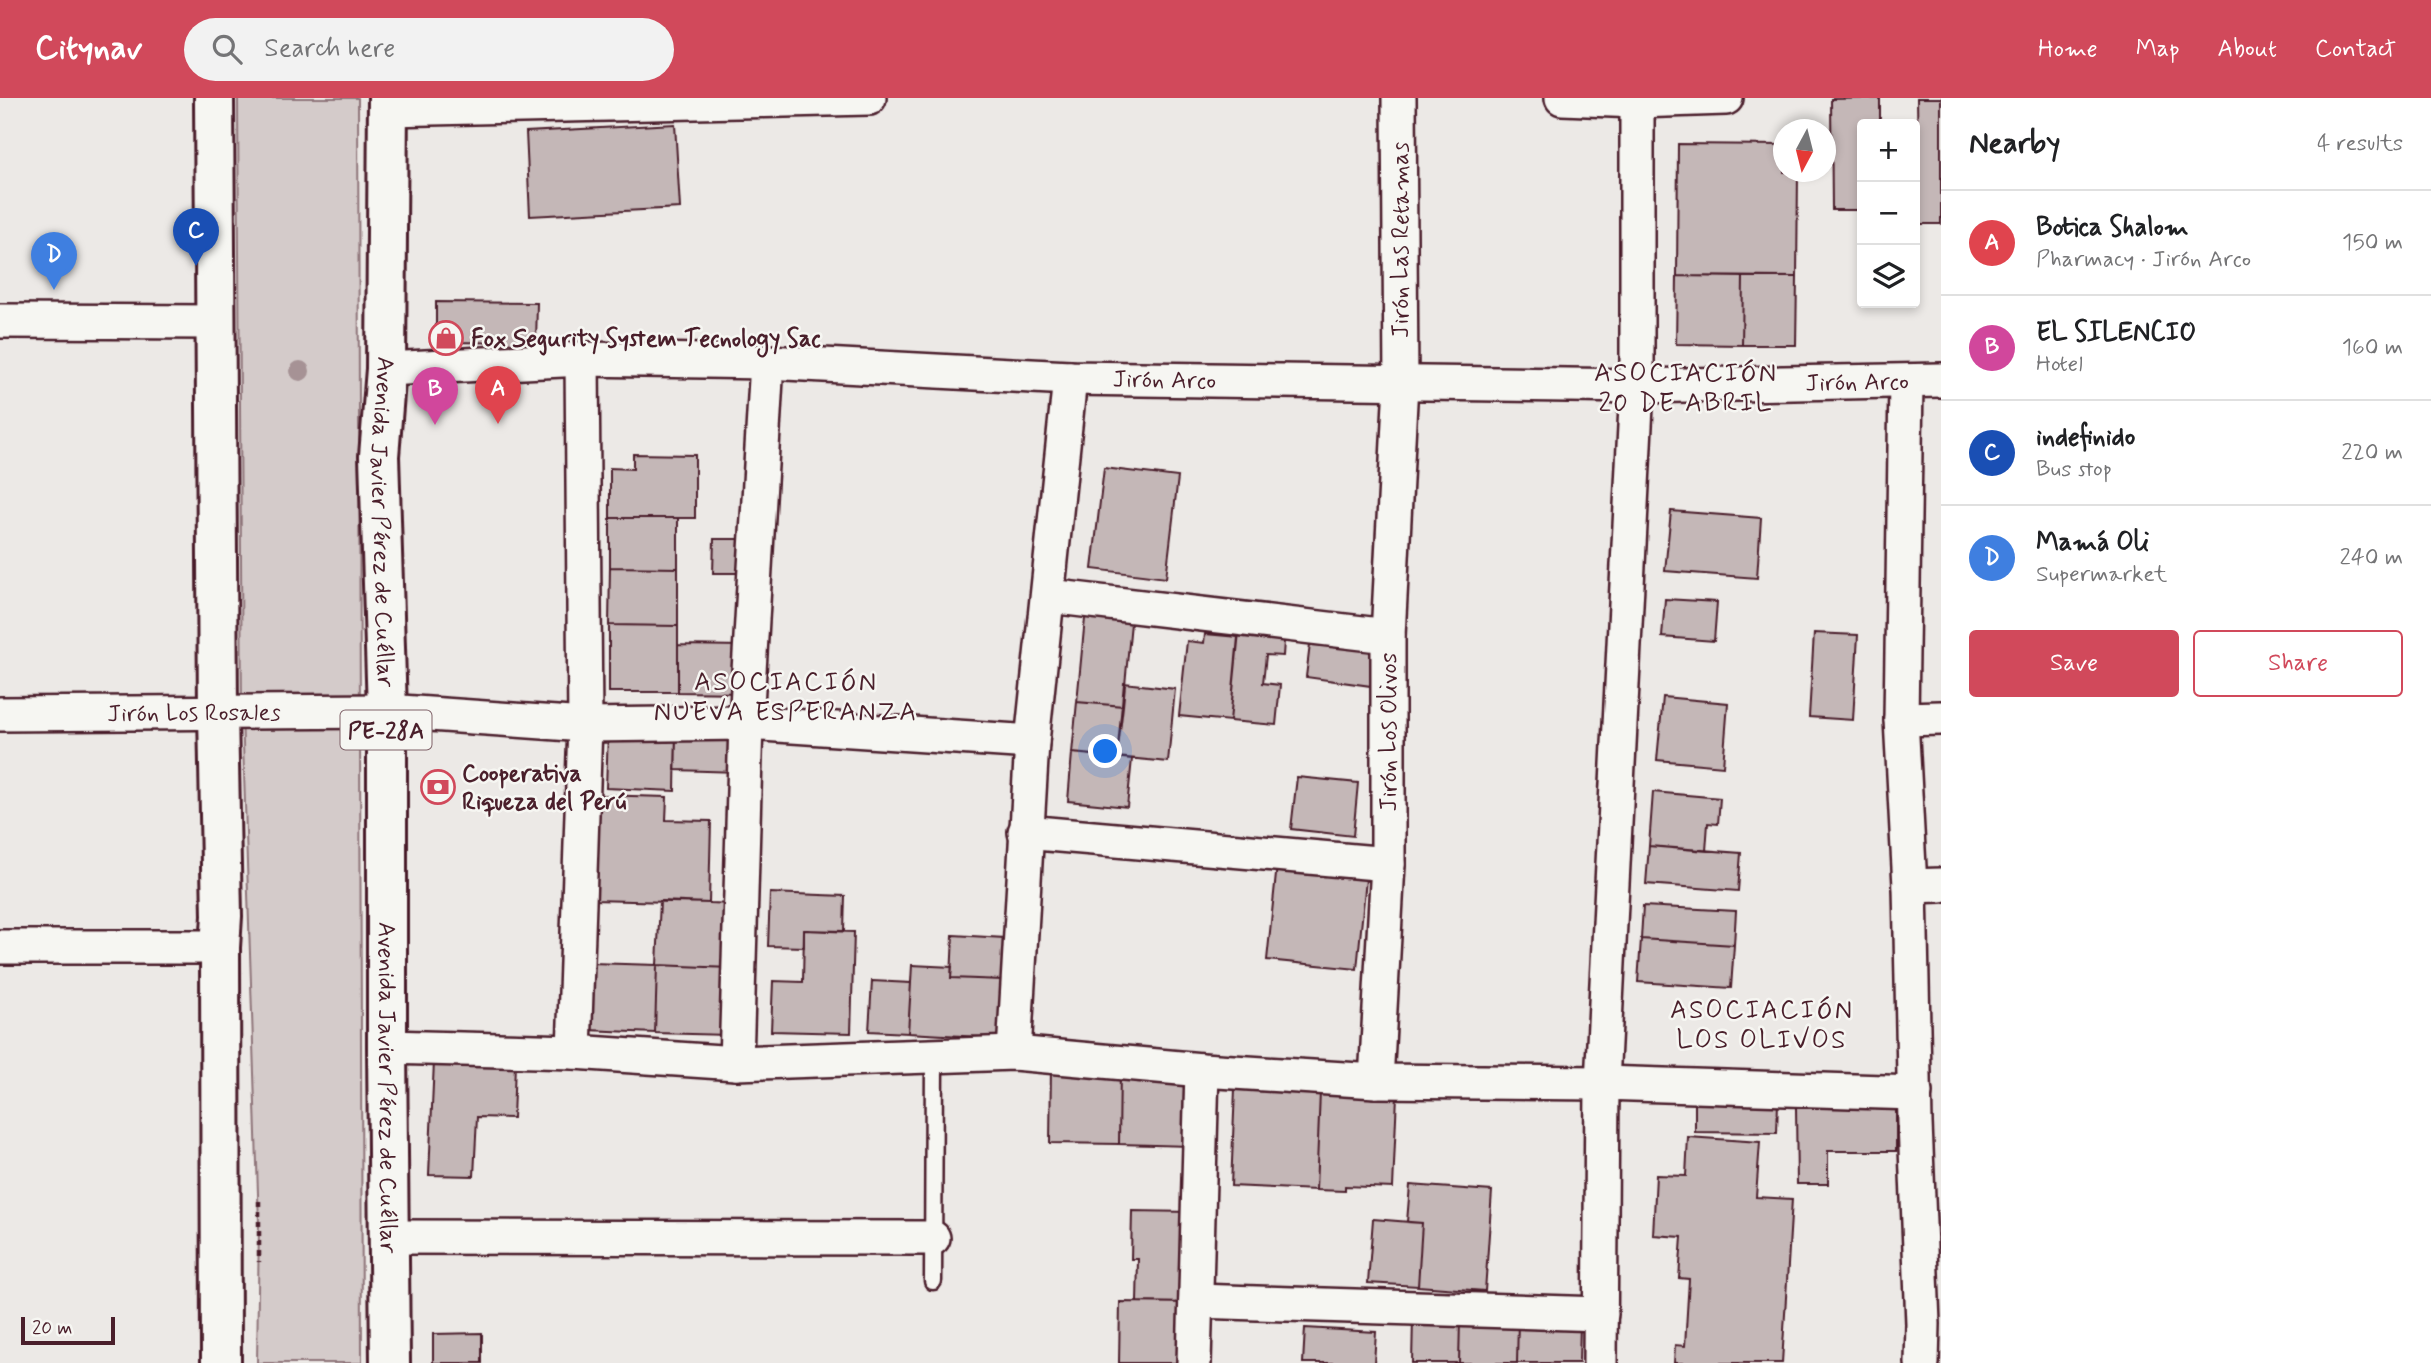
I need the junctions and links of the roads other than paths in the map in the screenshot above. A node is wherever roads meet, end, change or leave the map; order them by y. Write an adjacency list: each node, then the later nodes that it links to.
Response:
1 (214, 98): 9 (highway)
2 (869, 98): 7 (street)
3 (1399, 98): 16 (street, Jirón Las Retamas)
4 (1563, 98): 6 (street)
5 (1726, 98): 6 (street)
6 (1637, 99): 17 (street)
7 (388, 104): 12 (highway, Avenida Javier Pérez de Cuéllar / PE-28A)
8 (0, 321): 9 (street)
9 (215, 323): 21 (highway)
10 (582, 359): 11 (street, Jirón Arco); 12 (street, Jirón Arco); 26 (street)
11 (766, 362): 13 (street, Jirón Arco); 25 (street)
12 (386, 369): 20 (highway, Avenida Javier Pérez de Cuéllar / PE-28A)
13 (1070, 378): 16 (street, Jirón Arco); 18 (street)
14 (1941, 380): 15 (street, Jirón Arco)
15 (1906, 382): 17 (street, Jirón Arco); 24 (street)
16 (1401, 383): 17 (street, Jirón Arco); 19 (street, Jirón Los Olivos)
17 (1637, 386): 40 (street)
18 (1049, 596): 19 (street); 27 (street)
19 (1388, 636): 29 (street, Jirón Los Olivos)
20 (387, 711): 21 (street, Jirón Los Rosales); 26 (street, Jirón Los Rosales); 33 (highway, Avenida Javier Pérez de Cuéllar / PE-28A)
21 (218, 713): 22 (street, Jirón Los Rosales); 32 (highway)
22 (0, 714)
23 (1941, 718): 24 (street)
24 (1901, 719): 30 (street)
25 (746, 723): 26 (street, Jirón Los Rosales); 27 (street, Jirón Los Rosales); 37 (street)
26 (585, 725): 34 (street)
27 (1032, 742): 28 (street)
28 (1026, 832): 29 (street); 35 (street)
29 (1388, 864): 39 (street, Jirón Los Olivos)
30 (1925, 885): 41 (street)
31 (0, 947): 32 (street)
32 (220, 947): 48 (highway)
33 (387, 1047): 34 (street); 42 (highway, Avenida Javier Pérez de Cuéllar / PE-28A)
34 (574, 1052): 37 (street)
35 (1014, 1054): 36 (street); 38 (street)
36 (934, 1056): 37 (street); 43 (lane)
37 (736, 1063)
38 (1202, 1070): 39 (street); 45 (street)
39 (1376, 1081): 40 (street)
40 (1602, 1083): 41 (street); 46 (street)
41 (1924, 1113): 47 (street)
42 (389, 1237): 43 (street); 49 (highway, Avenida Javier Pérez de Cuéllar / PE-28A)
43 (933, 1238): 44 (lane)
44 (933, 1281)
45 (1196, 1301): 46 (street); 50 (street)
46 (1601, 1314): 51 (street)
47 (1932, 1324): 52 (street)
48 (221, 1363)
49 (390, 1363)
50 (1194, 1363)
51 (1600, 1363)
52 (1922, 1363)

